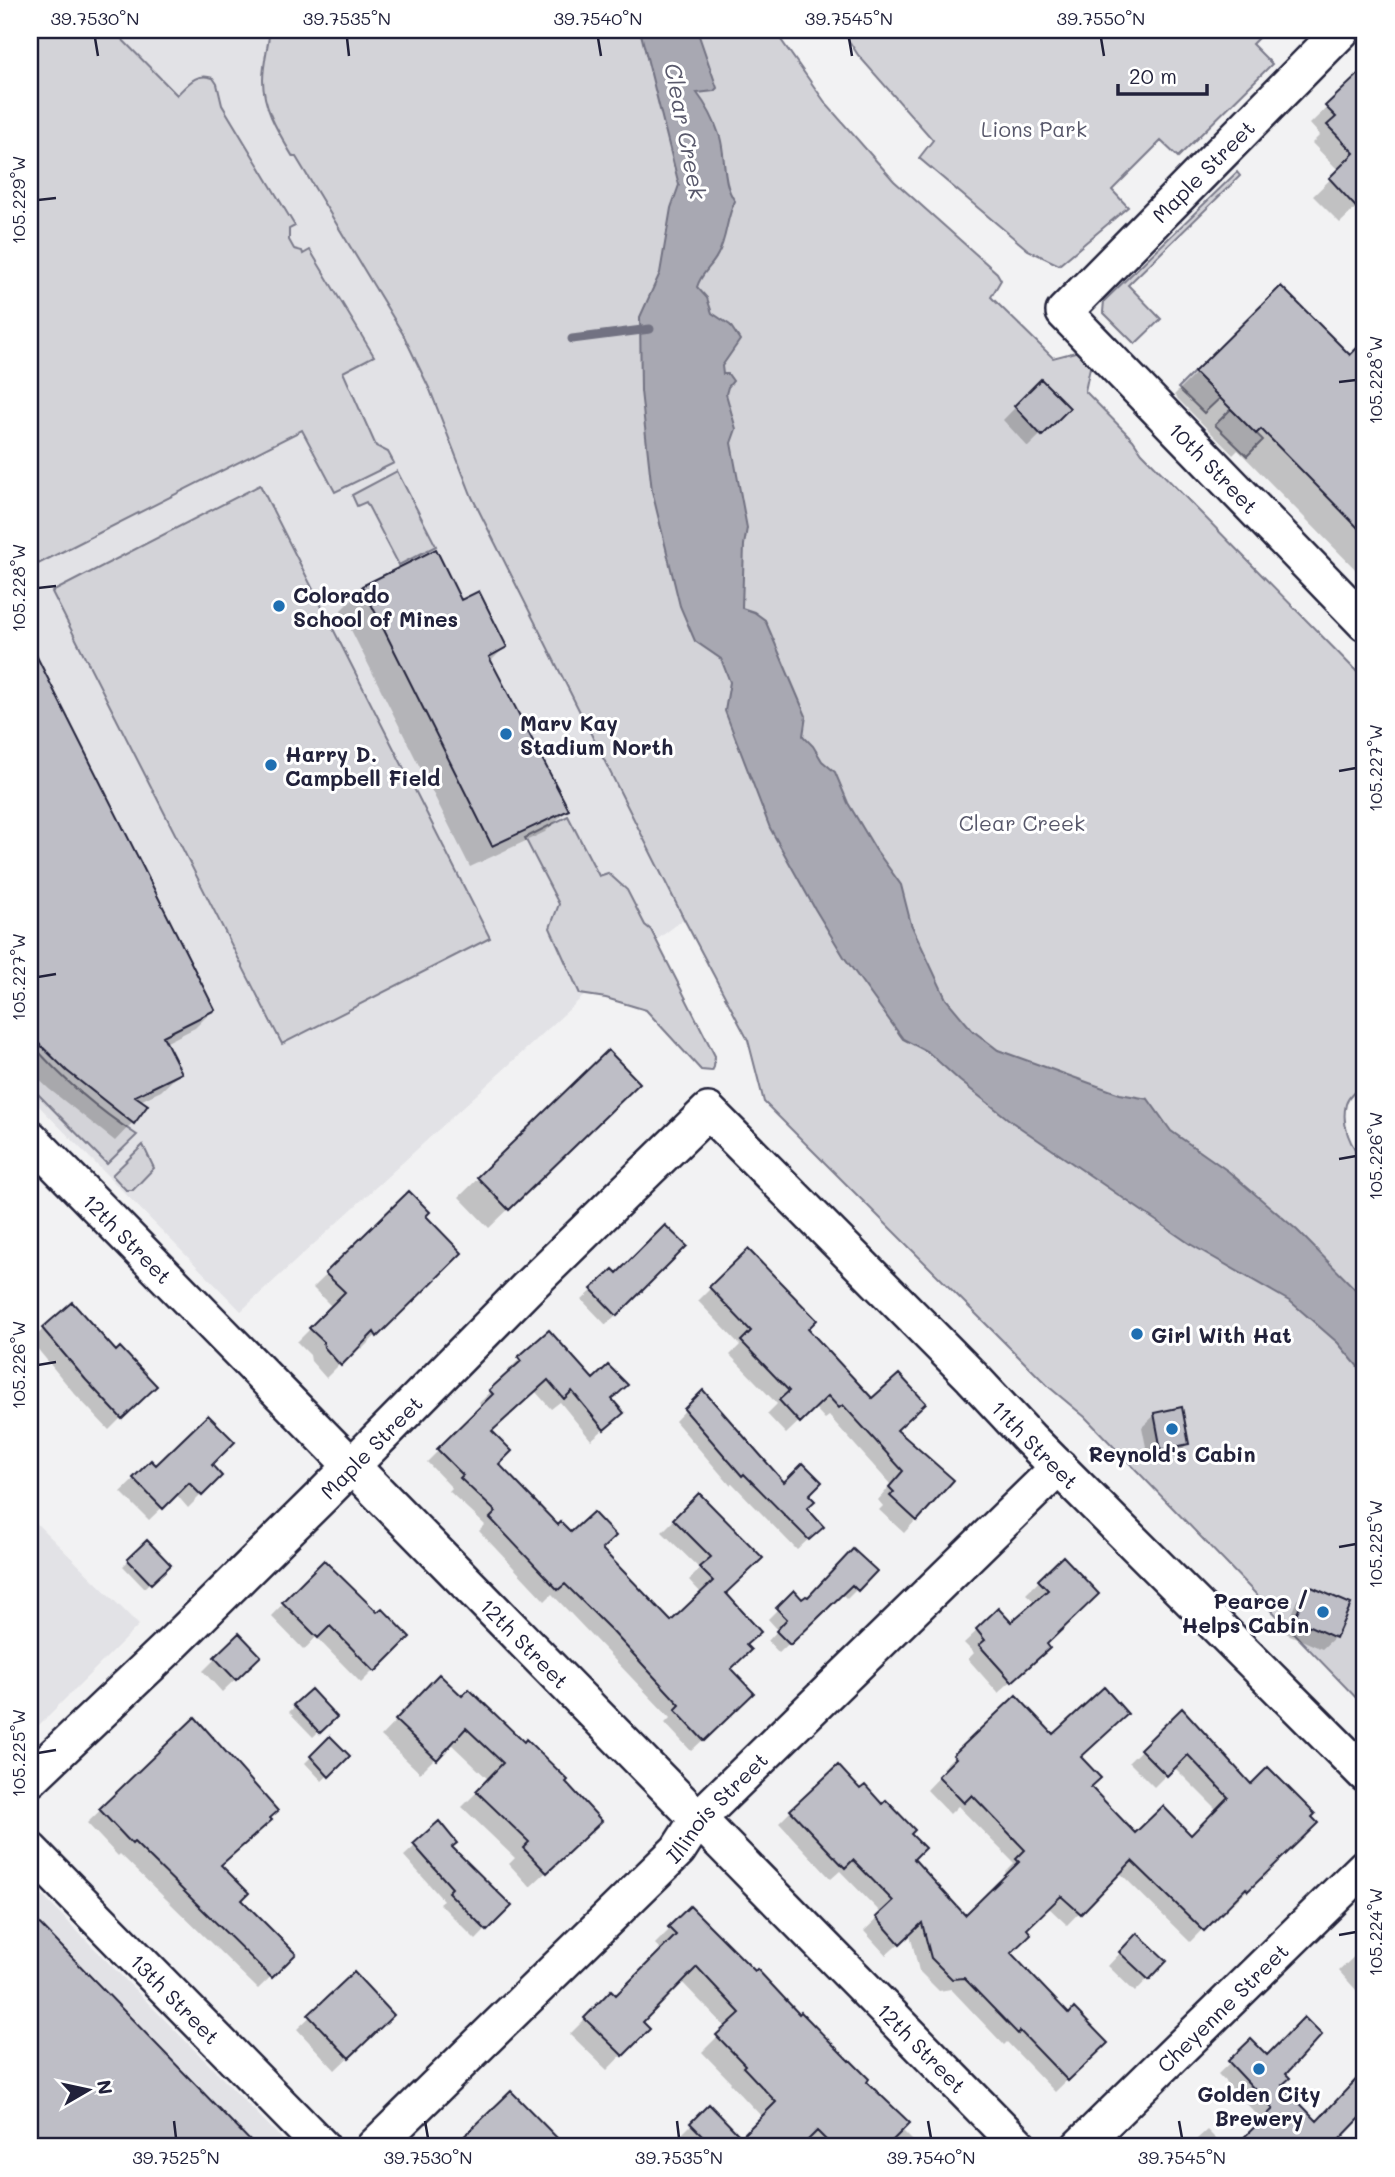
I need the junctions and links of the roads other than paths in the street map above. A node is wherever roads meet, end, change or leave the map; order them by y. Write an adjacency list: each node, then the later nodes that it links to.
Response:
1 (1342, 30): 2 (street, Maple Street)
2 (1064, 312): 3 (street, 10th Street)
3 (1365, 623)
4 (708, 1111): 6 (street, Maple Street); 7 (street, 11th Street)
5 (30, 1138): 6 (street, 12th Street)
6 (352, 1466): 9 (street, Maple Street); 10 (street, 12th Street)
7 (1059, 1467): 8 (street, 11th Street); 10 (street, Illinois Street)
8 (1365, 1774)
9 (30, 1779)
10 (698, 1819): 14 (street, Illinois Street); 15 (street, 12th Street)
11 (30, 1850): 13 (street, 13th Street)
12 (1365, 1867): 16 (street, Cheyenne Street)
13 (322, 2147)
14 (374, 2147)
15 (1020, 2147)
16 (1079, 2147)

